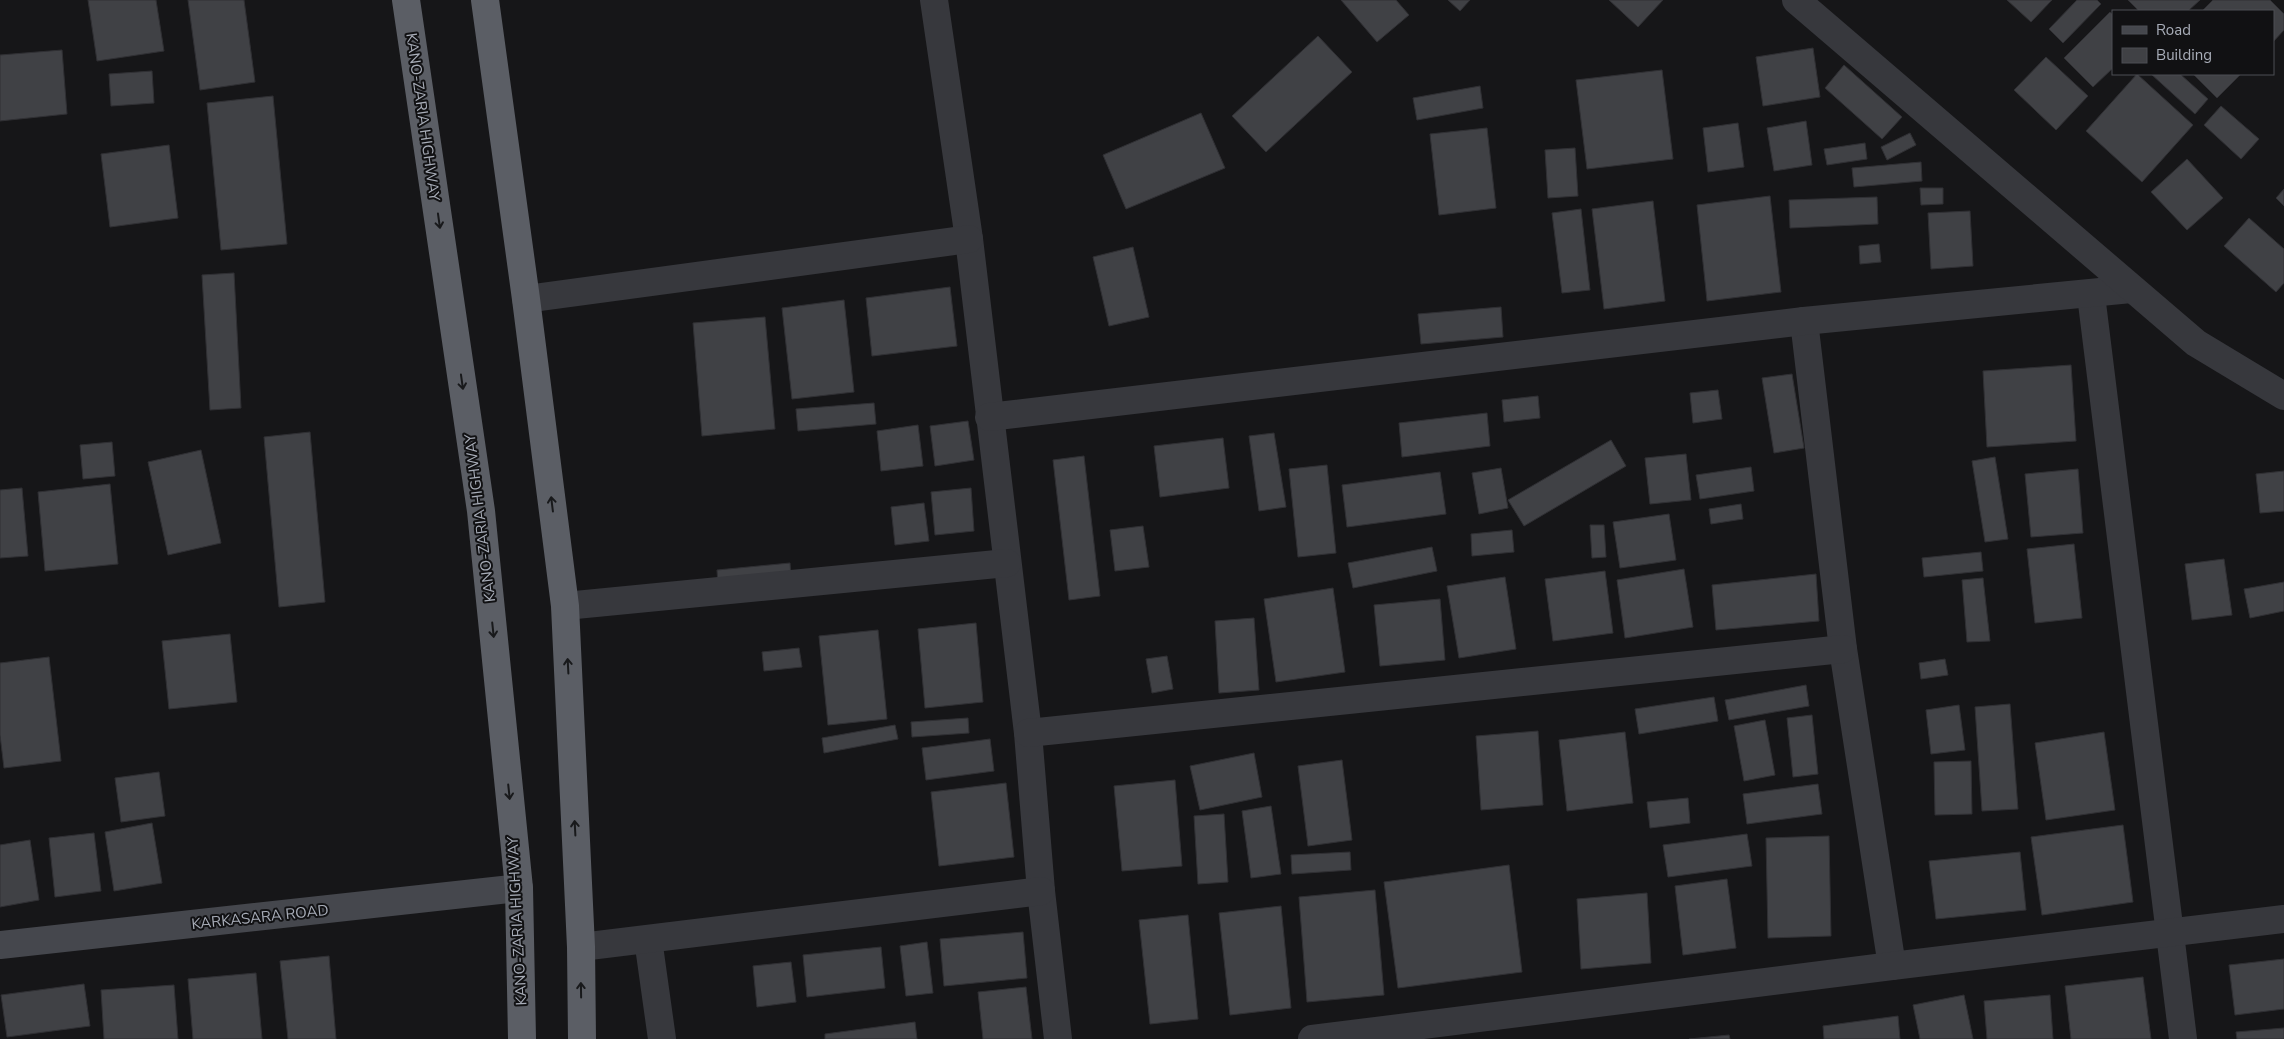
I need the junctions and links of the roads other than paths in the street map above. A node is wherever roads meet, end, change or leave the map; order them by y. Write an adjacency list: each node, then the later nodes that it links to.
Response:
1 (406, 0): 16 (highway, KANO-ZARIA HIGHWAY, one-way to 16)
2 (485, 0): 8 (highway)
3 (934, 0): 5 (street)
4 (1796, 0): 6 (street)
5 (969, 239): 8 (street); 11 (street)
6 (2131, 289): 7 (street); 10 (street)
7 (2090, 295): 9 (street); 19 (street)
8 (526, 299): 13 (highway, one-way to 8)
9 (1804, 321): 11 (street); 14 (street)
10 (2284, 396)
11 (988, 418): 12 (street)
12 (1006, 563): 13 (street); 15 (street)
13 (565, 606): 22 (highway, one-way to 13)
14 (1843, 649): 15 (street); 23 (street)
15 (1028, 733): 17 (street)
16 (519, 888): 21 (main road, KARKASARA ROAD); 25 (highway, KANO-ZARIA HIGHWAY)
17 (1041, 891): 20 (street); 28 (street)
18 (2284, 919): 19 (street)
19 (2171, 933): 23 (street); 30 (street)
20 (648, 939): 22 (street); 27 (street)
21 (0, 945)
22 (581, 947): 26 (highway, one-way to 22)
23 (1892, 966): 24 (street)
24 (1437, 1031): 29 (street)
25 (522, 1039)
26 (582, 1039)
27 (662, 1039)
28 (1058, 1039)
29 (1312, 1039)
30 (2183, 1039)

